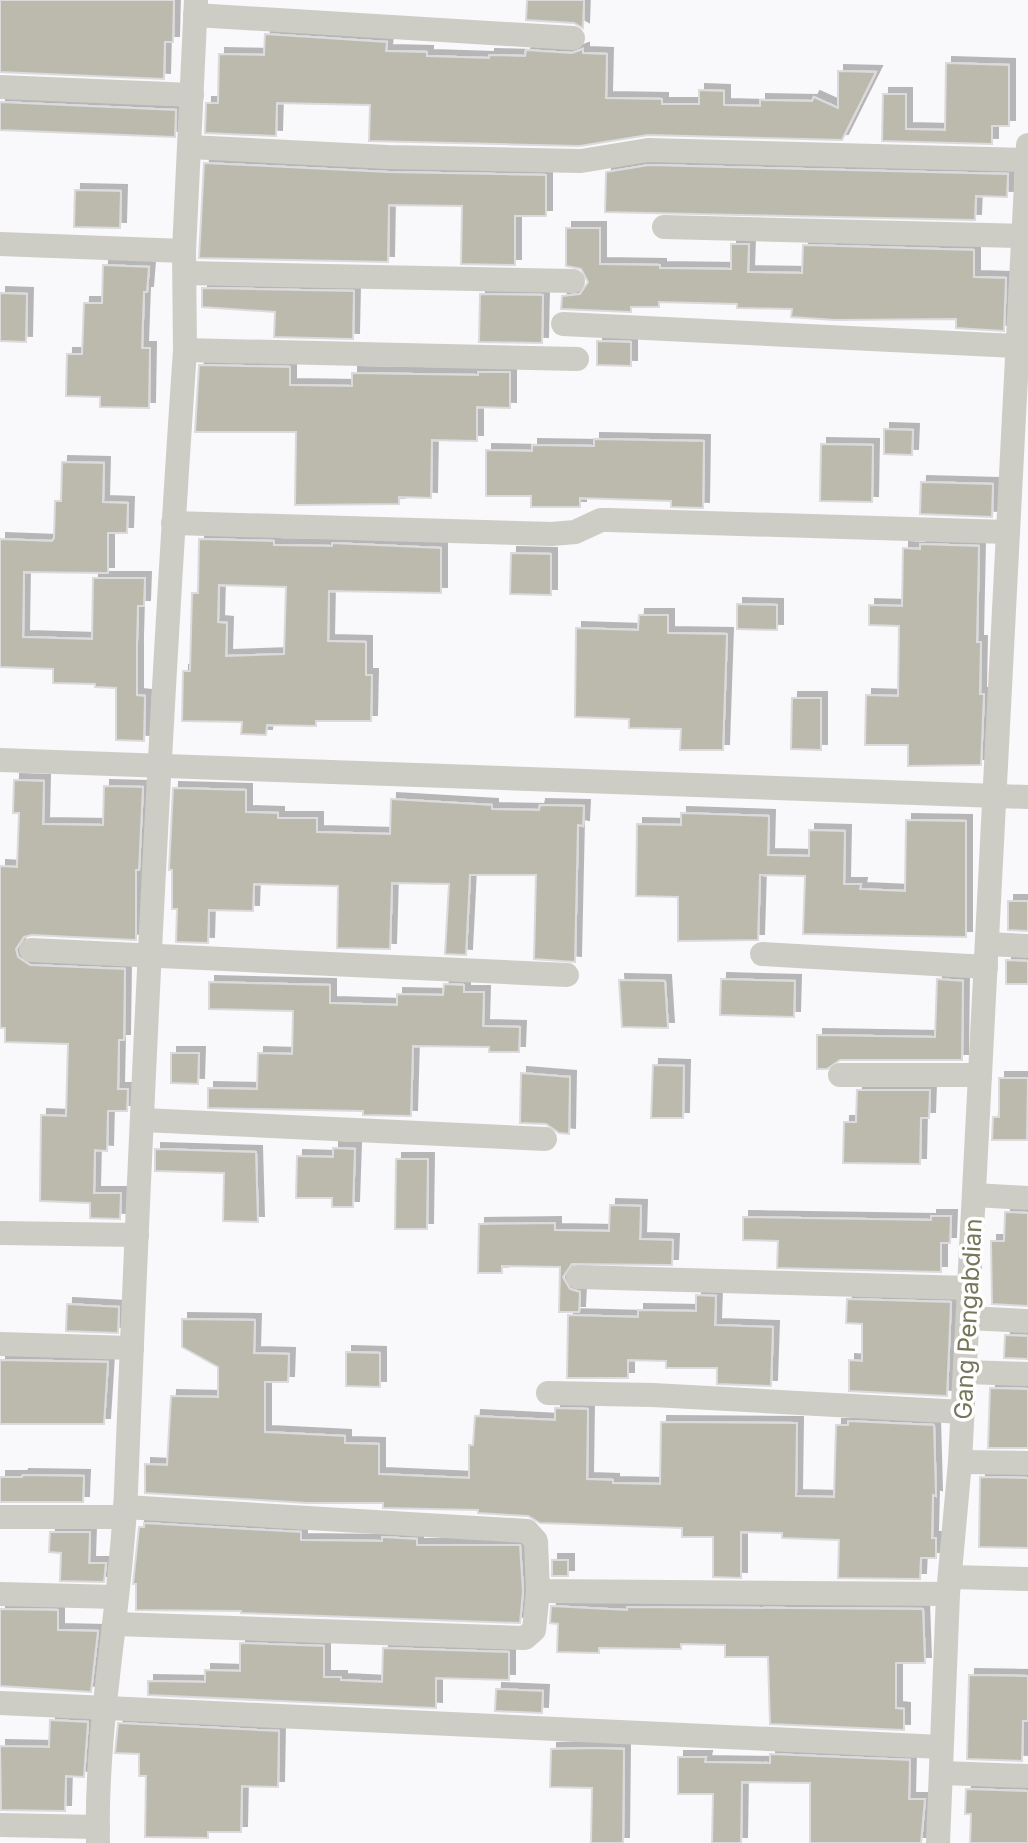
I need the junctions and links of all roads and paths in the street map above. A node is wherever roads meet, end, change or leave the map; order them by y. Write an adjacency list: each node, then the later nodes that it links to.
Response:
1 (196, 8): 2 (street); 4 (street)
2 (573, 38)
3 (0, 86): 4 (street)
4 (192, 95): 6 (street)
5 (1028, 145): 7 (street, Gang Pengabdian)
6 (190, 147): 7 (street); 11 (street)
7 (1027, 174): 9 (street, Gang Pengabdian)
8 (664, 227): 9 (street)
9 (1023, 236): 13 (street, Gang Pengabdian)
10 (0, 244): 11 (street)
11 (185, 262): 12 (street); 16 (street)
12 (573, 281)
13 (1024, 309): 15 (street, Gang Pengabdian)
14 (564, 324): 15 (street)
15 (1016, 346): 19 (street, Gang Pengabdian)
16 (186, 350): 17 (street); 18 (street)
17 (577, 359)
18 (173, 523): 19 (street); 21 (street)
19 (1008, 532): 22 (street, Gang Pengabdian)
20 (0, 760): 21 (street)
21 (160, 767): 22 (street); 27 (street)
22 (995, 795): 23 (street); 28 (street, Gang Pengabdian)
23 (1028, 797)
24 (1028, 946): 28 (street)
25 (31, 950): 27 (street)
26 (762, 954): 28 (street)
27 (149, 955): 29 (street); 32 (street)
28 (987, 956): 31 (street, Gang Pengabdian)
29 (567, 975)
30 (840, 1075): 31 (street)
31 (980, 1075): 34 (street, Gang Pengabdian)
32 (143, 1120): 33 (street); 37 (street)
33 (545, 1139)
34 (974, 1195): 35 (street); 39 (street, Gang Pengabdian)
35 (1028, 1198)
36 (0, 1233): 37 (street)
37 (137, 1235): 43 (street)
38 (578, 1277): 39 (street)
39 (970, 1288): 40 (street, Gang Pengabdian)
40 (968, 1318): 41 (street); 44 (street, Gang Pengabdian)
41 (1028, 1321)
42 (0, 1344): 43 (street)
43 (132, 1348): 50 (street)
44 (965, 1372): 45 (street); 47 (street, Gang Pengabdian)
45 (1028, 1374)
46 (548, 1393): 47 (street)
47 (963, 1412): 48 (street, Gang Pengabdian)
48 (960, 1462): 49 (street); 53 (street, Gang Pengabdian)
49 (1028, 1463)
50 (124, 1512): 51 (street); 54 (street); 56 (street)
51 (0, 1517)
52 (1028, 1579): 53 (street)
53 (950, 1586): 54 (street); 60 (street, Gang Pengabdian)
54 (538, 1591): 57 (street)
55 (0, 1594): 56 (street)
56 (116, 1597): 57 (street)
57 (115, 1624): 59 (street)
58 (0, 1703): 59 (street)
59 (105, 1710): 60 (street); 64 (street)
60 (941, 1747): 61 (street, Gang Pengabdian)
61 (942, 1773): 62 (street); 65 (street, Gang Pengabdian)
62 (1028, 1776)
63 (0, 1825): 64 (street)
64 (98, 1835)
65 (938, 1843)

